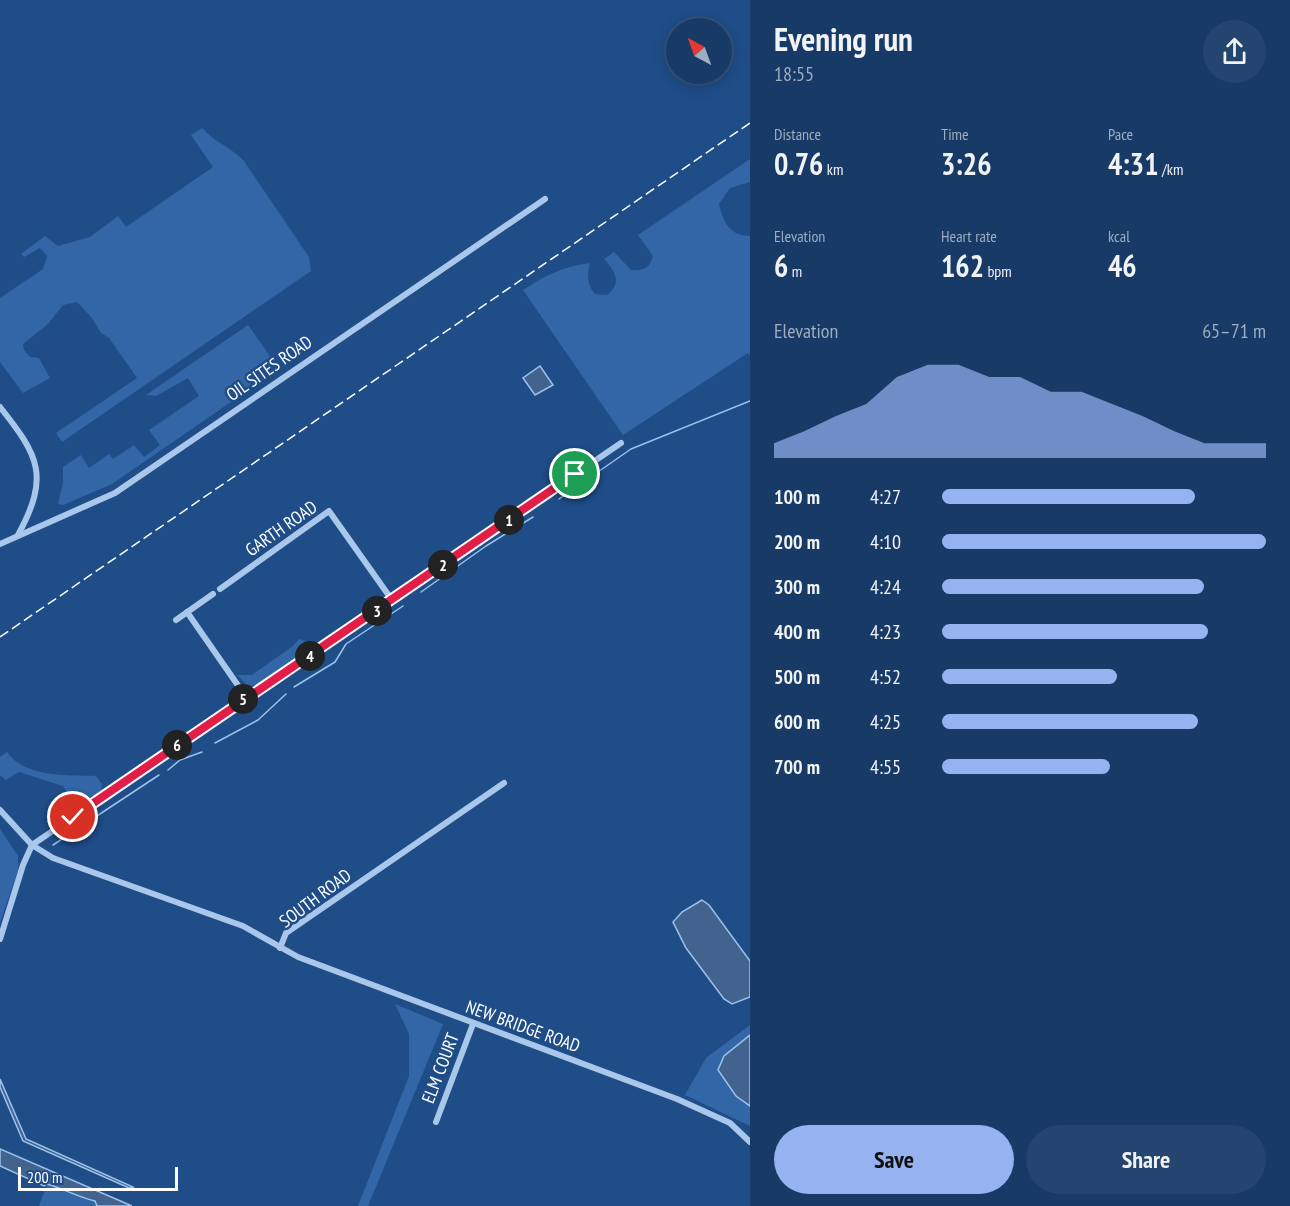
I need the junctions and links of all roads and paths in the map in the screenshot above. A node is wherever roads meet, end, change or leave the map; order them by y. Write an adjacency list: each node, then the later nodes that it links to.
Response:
1 (545, 199): 4 (street, OIL SITES ROAD)
2 (0, 407): 4 (street)
3 (621, 443): 8 (street)
4 (18, 536): 5 (street, OIL SITES ROAD)
5 (0, 544)
6 (220, 589): 8 (street, GARTH ROAD)
7 (213, 594): 9 (street)
8 (392, 600): 11 (street)
9 (187, 612): 10 (street); 11 (street)
10 (176, 621)
11 (246, 697): 14 (street)
12 (504, 783): 16 (street, SOUTH ROAD)
13 (0, 810): 14 (street, SOUTH ROAD)
14 (32, 844): 15 (street); 16 (street, SOUTH ROAD)
15 (0, 939)
16 (280, 948): 17 (street, NEW BRIDGE ROAD)
17 (473, 1024): 18 (street, ELM COURT); 19 (street, NEW BRIDGE ROAD)
18 (436, 1122)
19 (750, 1143)

